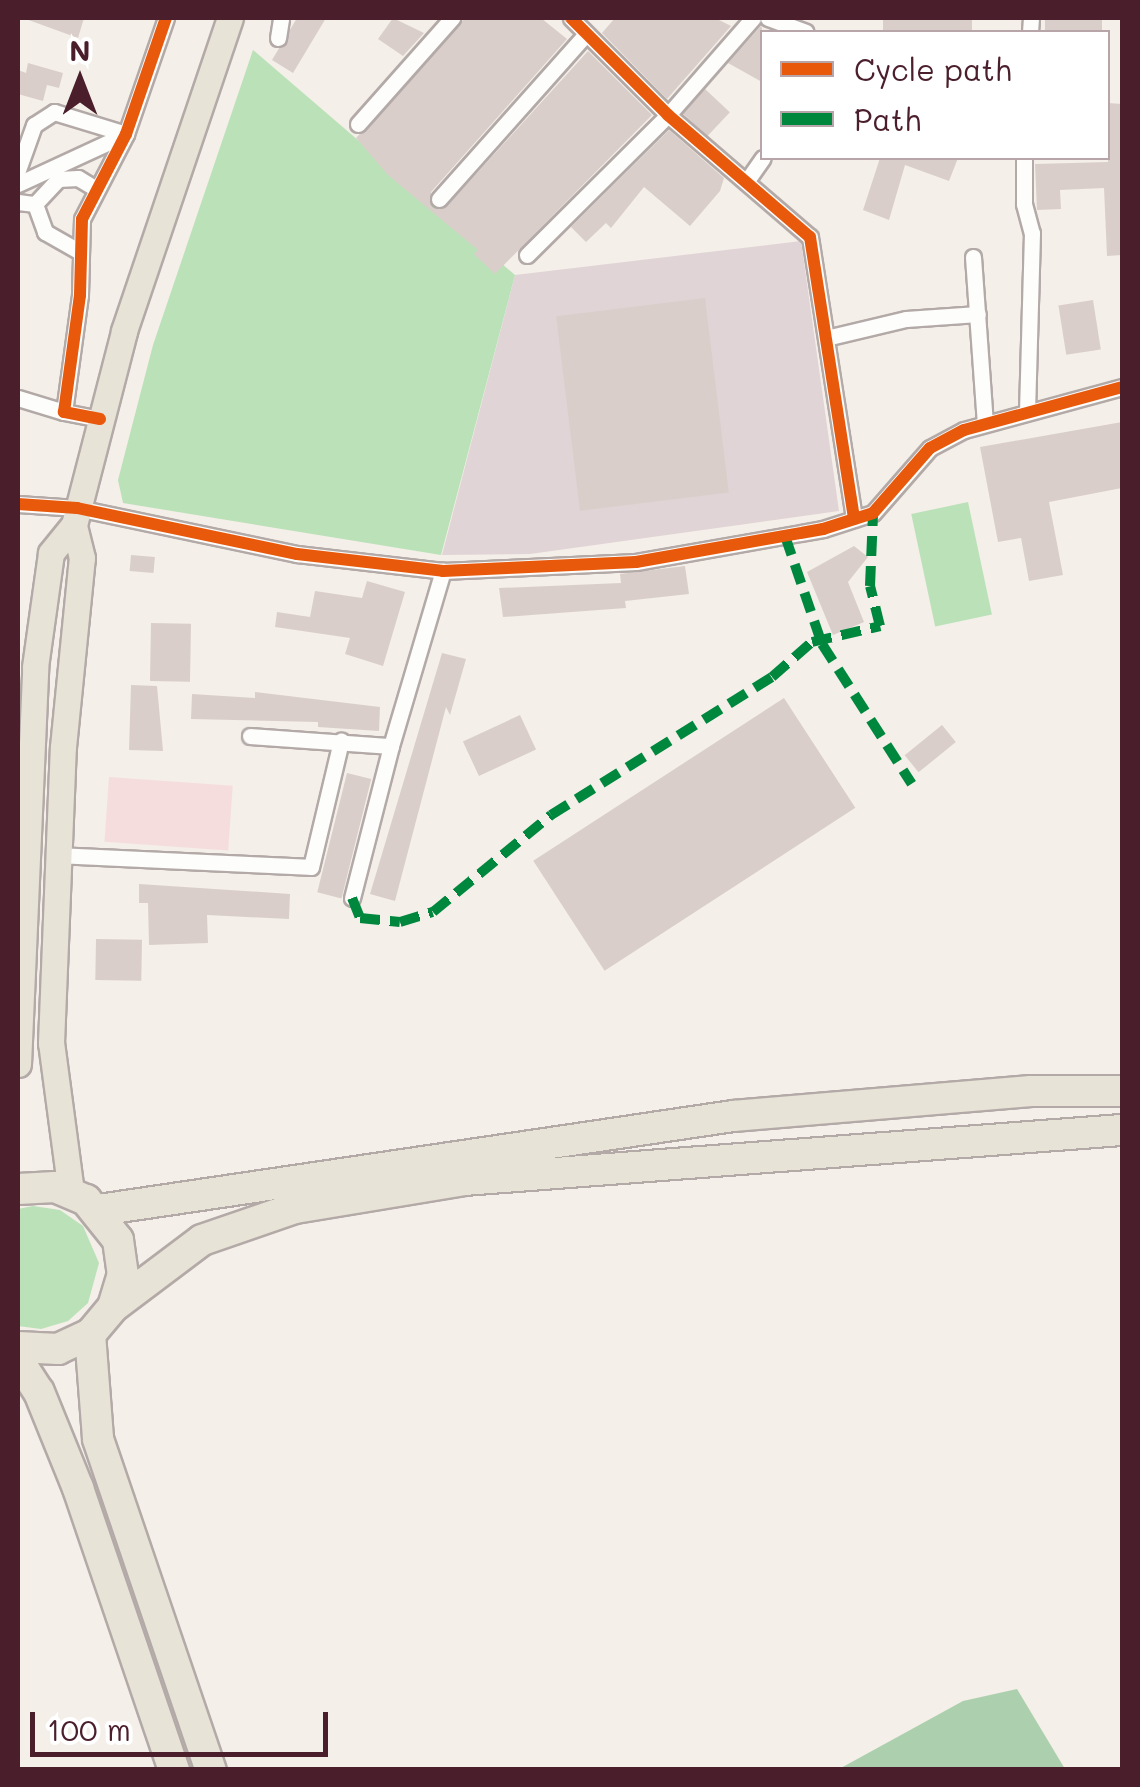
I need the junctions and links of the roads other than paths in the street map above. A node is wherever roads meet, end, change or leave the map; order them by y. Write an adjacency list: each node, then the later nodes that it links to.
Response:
1 (166, 18): 13 (street)
2 (230, 18): 32 (main road)
3 (281, 18): 10 (street)
4 (452, 18): 12 (street)
5 (571, 18): 9 (street)
6 (754, 18): 11 (street)
7 (768, 18): 8 (street)
8 (796, 21)
9 (586, 34): 11 (street); 20 (street)
10 (278, 38)
11 (668, 115): 17 (street); 24 (street)
12 (358, 124)
13 (126, 134): 16 (street); 18 (street); 19 (street)
14 (761, 160): 17 (street)
15 (1024, 160): 30 (street)
16 (18, 170)
17 (746, 182): 27 (street)
18 (18, 184)
19 (96, 189): 22 (street); 23 (street)
20 (439, 199)
21 (18, 202): 22 (street)
22 (35, 204): 23 (street)
23 (80, 252): 31 (street)
24 (528, 255)
25 (973, 257): 26 (street)
26 (978, 314): 27 (street); 33 (street)
27 (826, 338): 36 (street)
28 (1122, 387): 30 (street)
29 (18, 398): 31 (street)
30 (1027, 409): 33 (street)
31 (64, 412): 32 (street)
32 (100, 419): 35 (main road)
33 (985, 424): 36 (street)
34 (18, 504): 35 (street)
35 (75, 516): 37 (street); 41 (main road); 43 (main road)
36 (854, 519): 37 (street)
37 (443, 571): 40 (street)
38 (250, 736): 39 (street)
39 (341, 741): 40 (street); 41 (street)
40 (390, 746): 42 (street)
41 (58, 855): 47 (main road)
42 (352, 898)
43 (18, 1064)
44 (1122, 1091): 48 (highway)
45 (1122, 1130): 49 (highway)
46 (18, 1189): 47 (highway)
47 (71, 1192): 48 (highway)
48 (99, 1210): 49 (highway)
49 (114, 1306): 50 (highway)
50 (90, 1334): 51 (highway); 54 (highway)
51 (18, 1347)
52 (18, 1360): 53 (highway)
53 (174, 1770)
54 (210, 1770)

